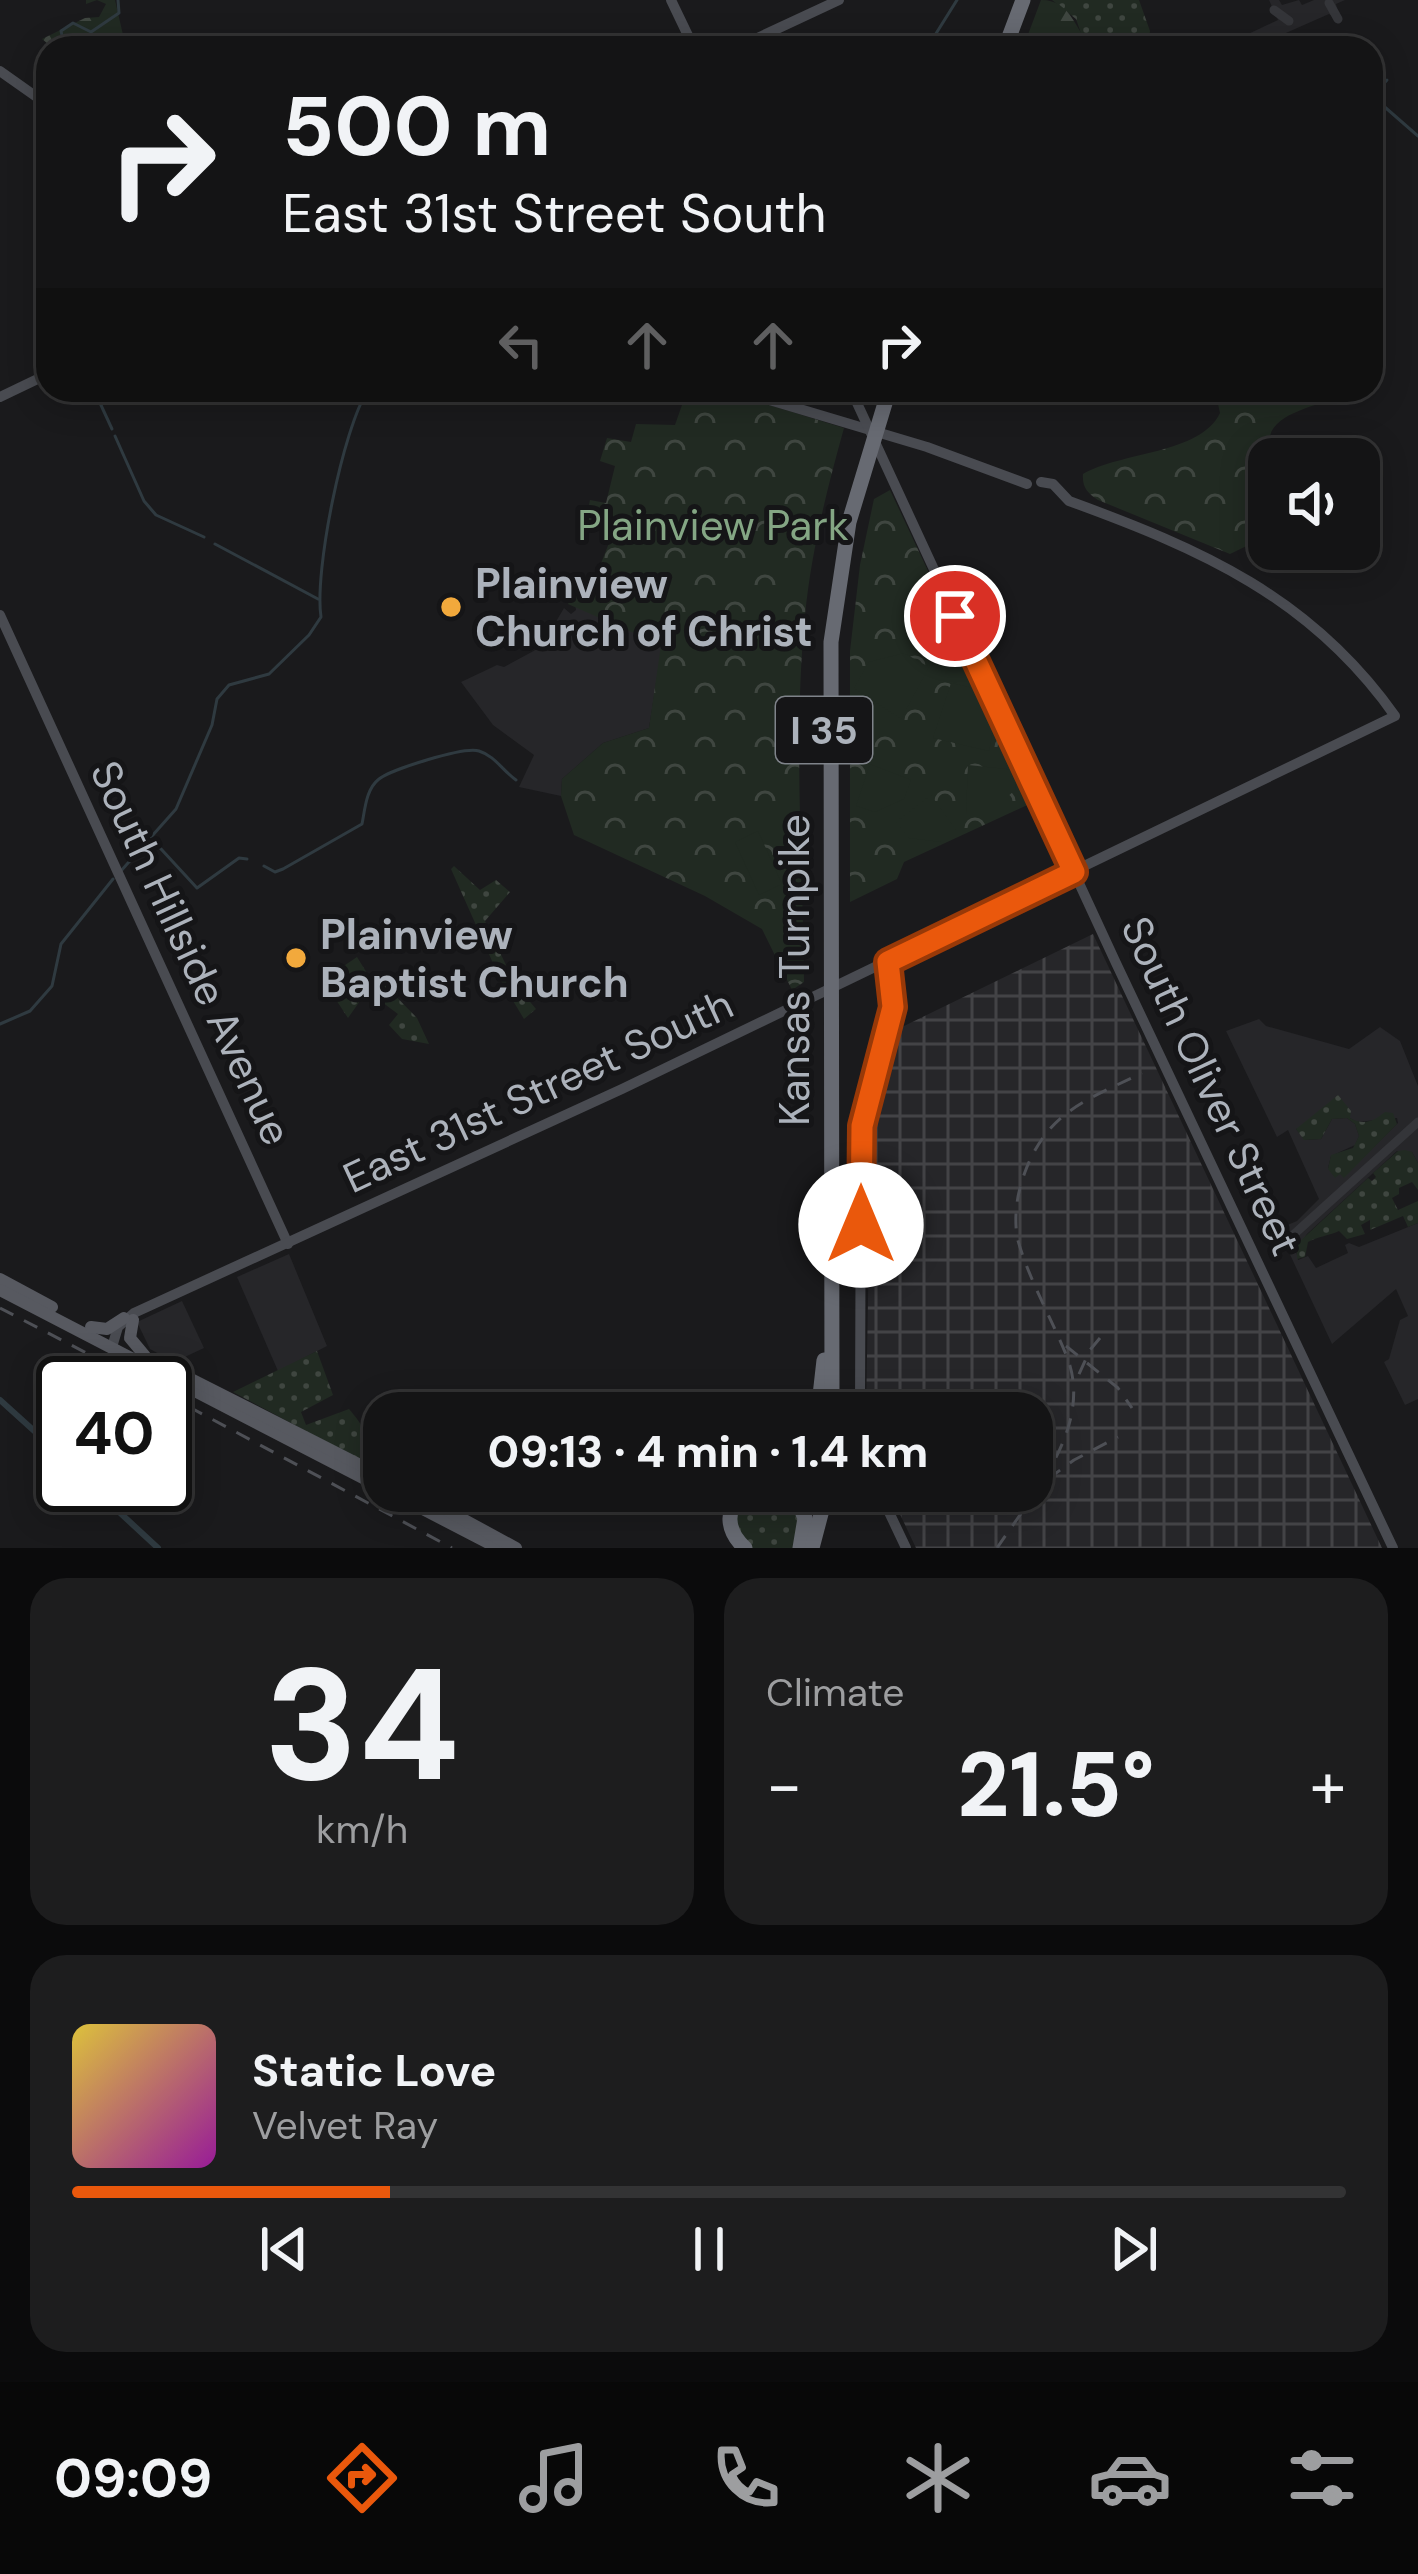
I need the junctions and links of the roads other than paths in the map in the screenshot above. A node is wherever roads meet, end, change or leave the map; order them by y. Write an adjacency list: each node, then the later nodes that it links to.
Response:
1 (671, 0): 4 (street)
2 (839, 0): 5 (street)
3 (1020, 0): 6 (highway)
4 (688, 36)
5 (762, 36)
6 (1006, 36)
7 (0, 71): 8 (street)
8 (36, 97)
9 (36, 380): 10 (street)
10 (0, 397)
11 (775, 402): 14 (street)
12 (881, 402): 16 (highway, Kansas Turnpike / I 35)
13 (857, 403): 14 (street); 15 (street, South Oliver Street)
14 (840, 422): 15 (street)
15 (869, 430): 18 (street, South Oliver Street); 18 (street, East 31st Street South)
16 (864, 455): 28 (highway, Kansas Turnpike / I 35); 29 (highway, Kansas Turnpike / I 35)
17 (0, 615): 20 (street, South Hillside Avenue)
18 (1074, 872): 19 (street, East 31st Street South); 46 (street, South Oliver Street)
19 (888, 962): 20 (street, East 31st Street South); 30 (street)
20 (289, 1244): 23 (street, East 31st Street South)
21 (0, 1279): 24 (main road)
22 (0, 1290): 25 (main road)
23 (134, 1316): 24 (main road); 25 (street); 26 (main road)
24 (92, 1327): 25 (main road)
25 (114, 1342): 26 (main road); 32 (main road)
26 (145, 1356)
27 (192, 1380): 31 (main road)
28 (825, 1392)
29 (825, 1392)
30 (860, 1392)
31 (363, 1466)
32 (363, 1477)
33 (428, 1512): 40 (main road)
34 (450, 1512): 41 (main road)
35 (727, 1512): 42 (highway)
36 (803, 1512): 43 (highway)
37 (819, 1512): 43 (highway)
38 (826, 1512): 44 (highway)
39 (889, 1512): 45 (street)
40 (498, 1548)
41 (516, 1548)
42 (742, 1548)
43 (806, 1548)
44 (825, 1548)
45 (906, 1548)
46 (1394, 1548)

